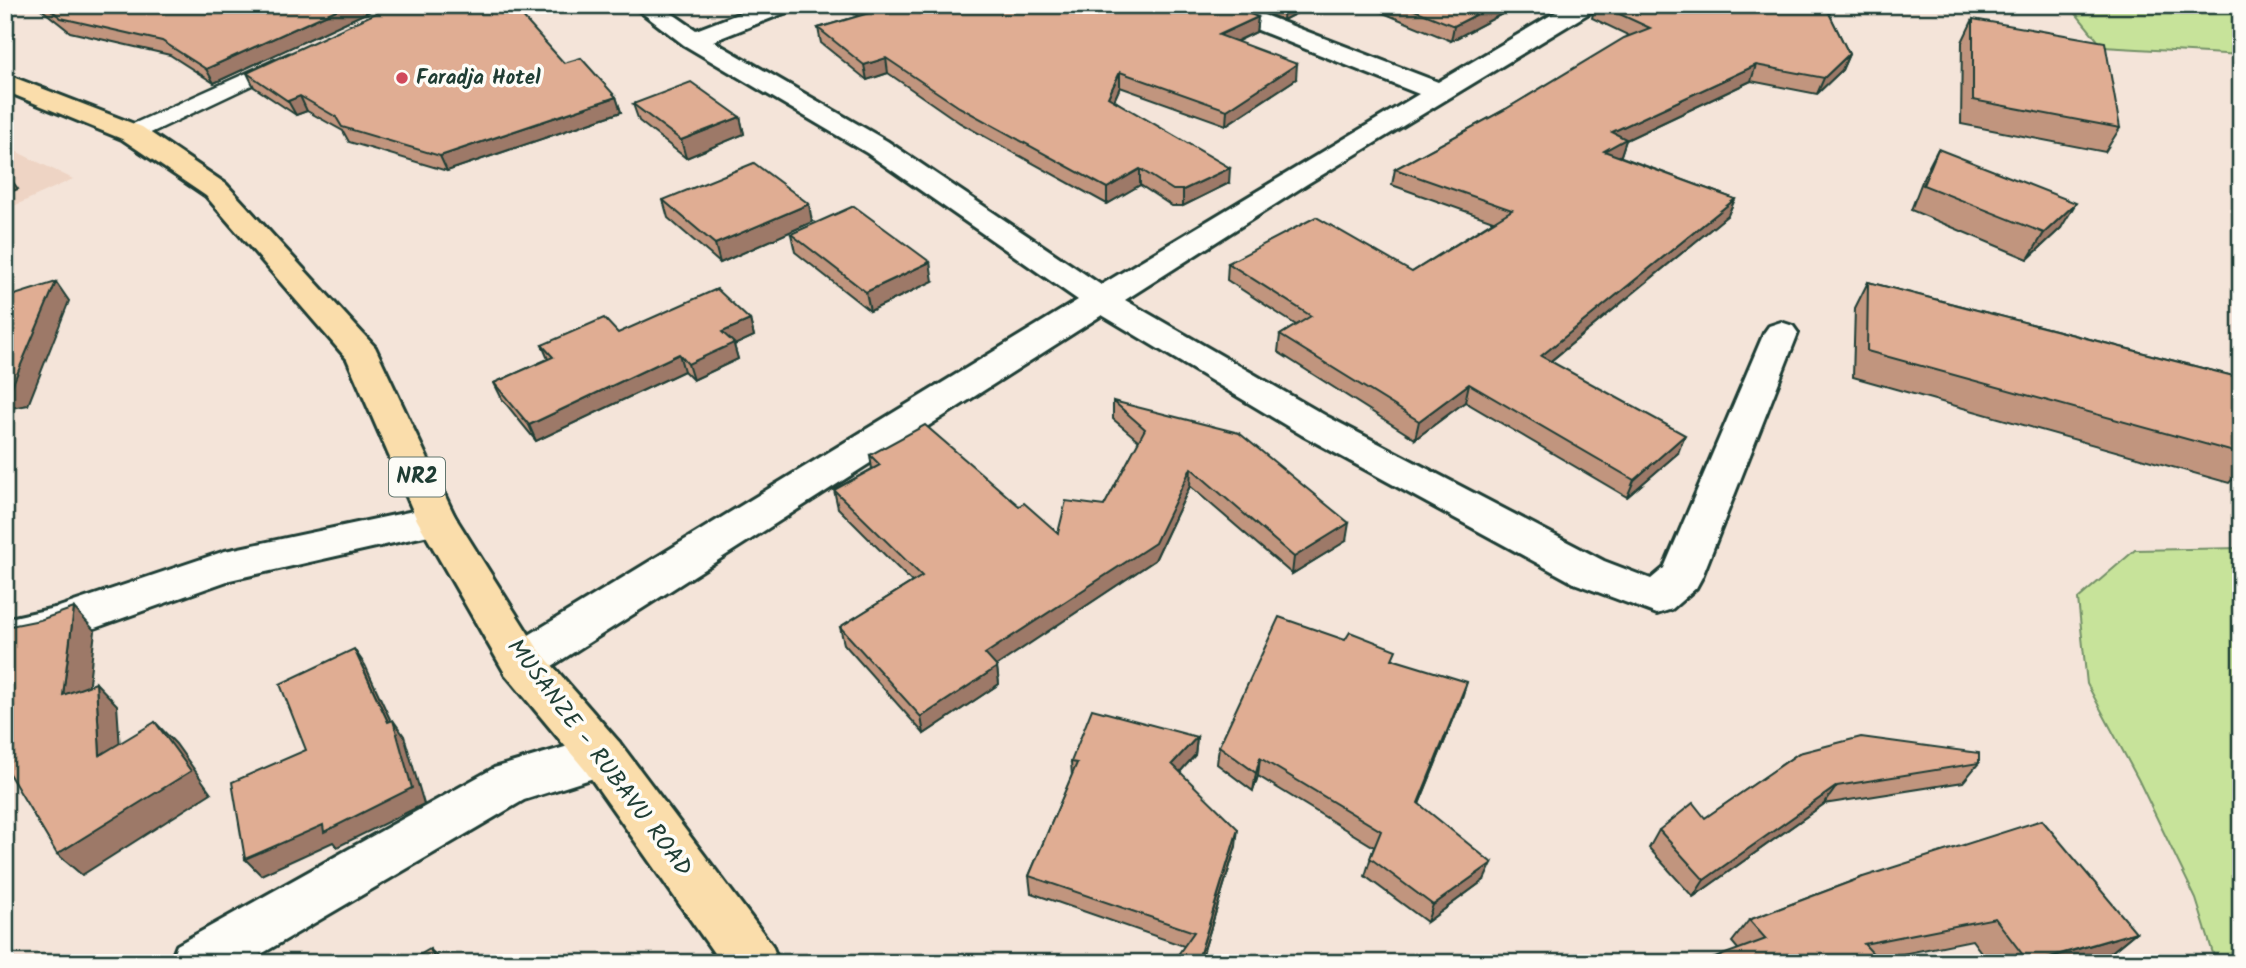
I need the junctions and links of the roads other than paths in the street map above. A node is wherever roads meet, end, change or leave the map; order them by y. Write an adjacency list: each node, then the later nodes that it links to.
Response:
1 (644, 5): 5 (street)
2 (784, 5): 5 (street)
3 (1216, 5): 8 (street)
4 (1586, 5): 8 (street)
5 (693, 40): 10 (street)
6 (310, 50): 9 (lane)
7 (5, 82): 9 (highway, MUSANZE - RUBAVU ROAD / NR2)
8 (1441, 93): 10 (street)
9 (132, 133): 12 (highway, MUSANZE - RUBAVU ROAD / NR2)
10 (1102, 301): 11 (street); 14 (street)
11 (1781, 333)
12 (437, 520): 13 (street); 14 (highway, MUSANZE - RUBAVU ROAD / NR2)
13 (5, 636)
14 (522, 662): 15 (highway, MUSANZE - RUBAVU ROAD / NR2)
15 (602, 756): 16 (street); 17 (highway, MUSANZE - RUBAVU ROAD / NR2)
16 (196, 963)
17 (753, 963)

